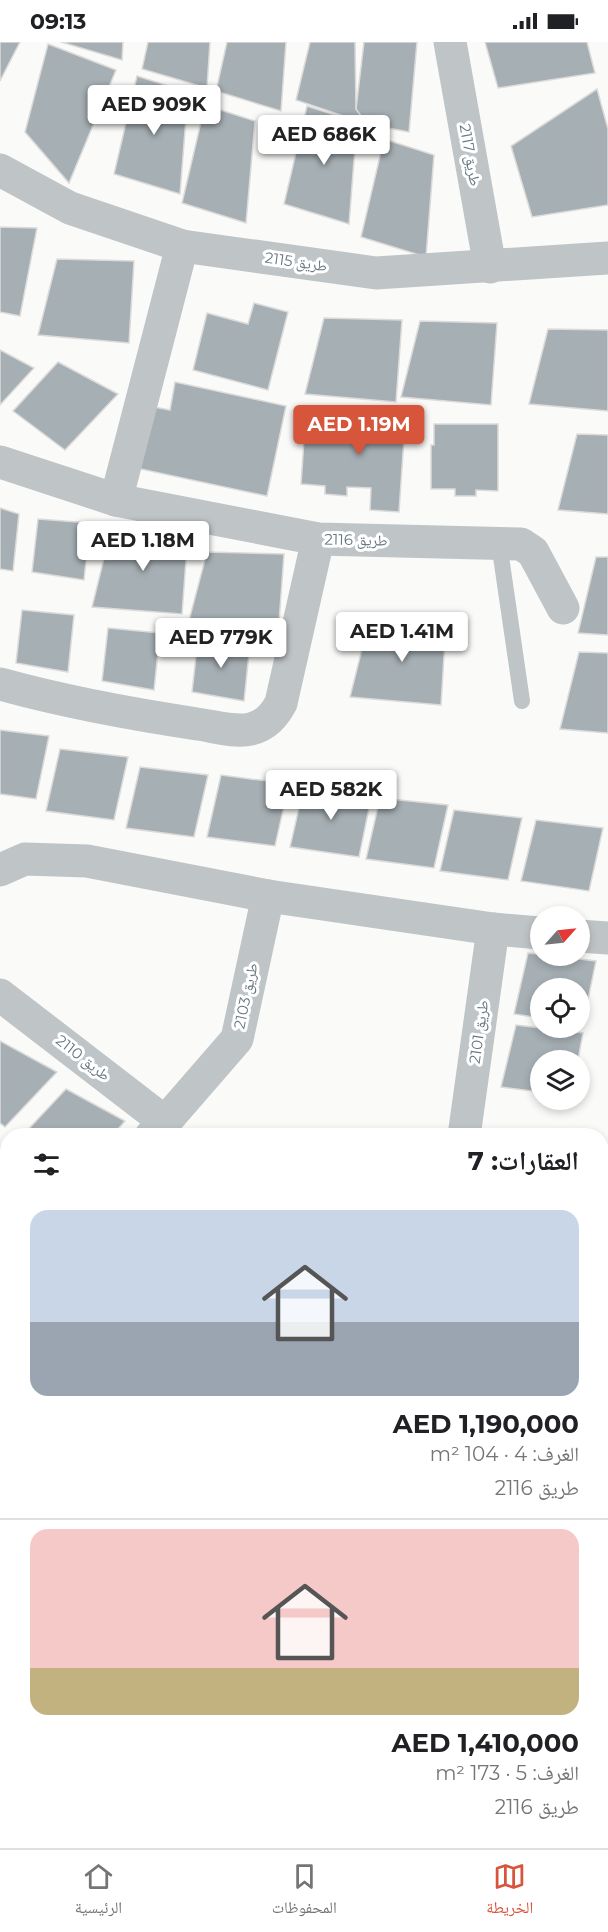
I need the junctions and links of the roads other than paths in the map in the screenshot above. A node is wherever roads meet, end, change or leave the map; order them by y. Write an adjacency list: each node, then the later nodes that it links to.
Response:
1 (450, 42): 5 (street, طريق 2117)
2 (0, 170): 3 (street, طريق 2115)
3 (182, 246): 5 (street, طريق 2115); 7 (street)
4 (608, 258): 5 (street, طريق 2115)
5 (490, 267)
6 (0, 462): 7 (street, طريق 2116)
7 (116, 500): 8 (street, طريق 2116)
8 (318, 539): 9 (street, طريق 2116); 11 (street)
9 (499, 543): 10 (street, طريق 2116); 12 (lane)
10 (563, 608)
11 (0, 684)
12 (522, 702)
13 (0, 870): 14 (street)
14 (268, 896): 15 (street); 21 (street, طريق 2103)
15 (493, 929): 16 (street); 22 (street, طريق 2101)
16 (530, 932)
17 (590, 937): 18 (street)
18 (608, 938)
19 (0, 995): 20 (street, طريق 2110)
20 (157, 1128)
21 (159, 1128)
22 (465, 1128)

